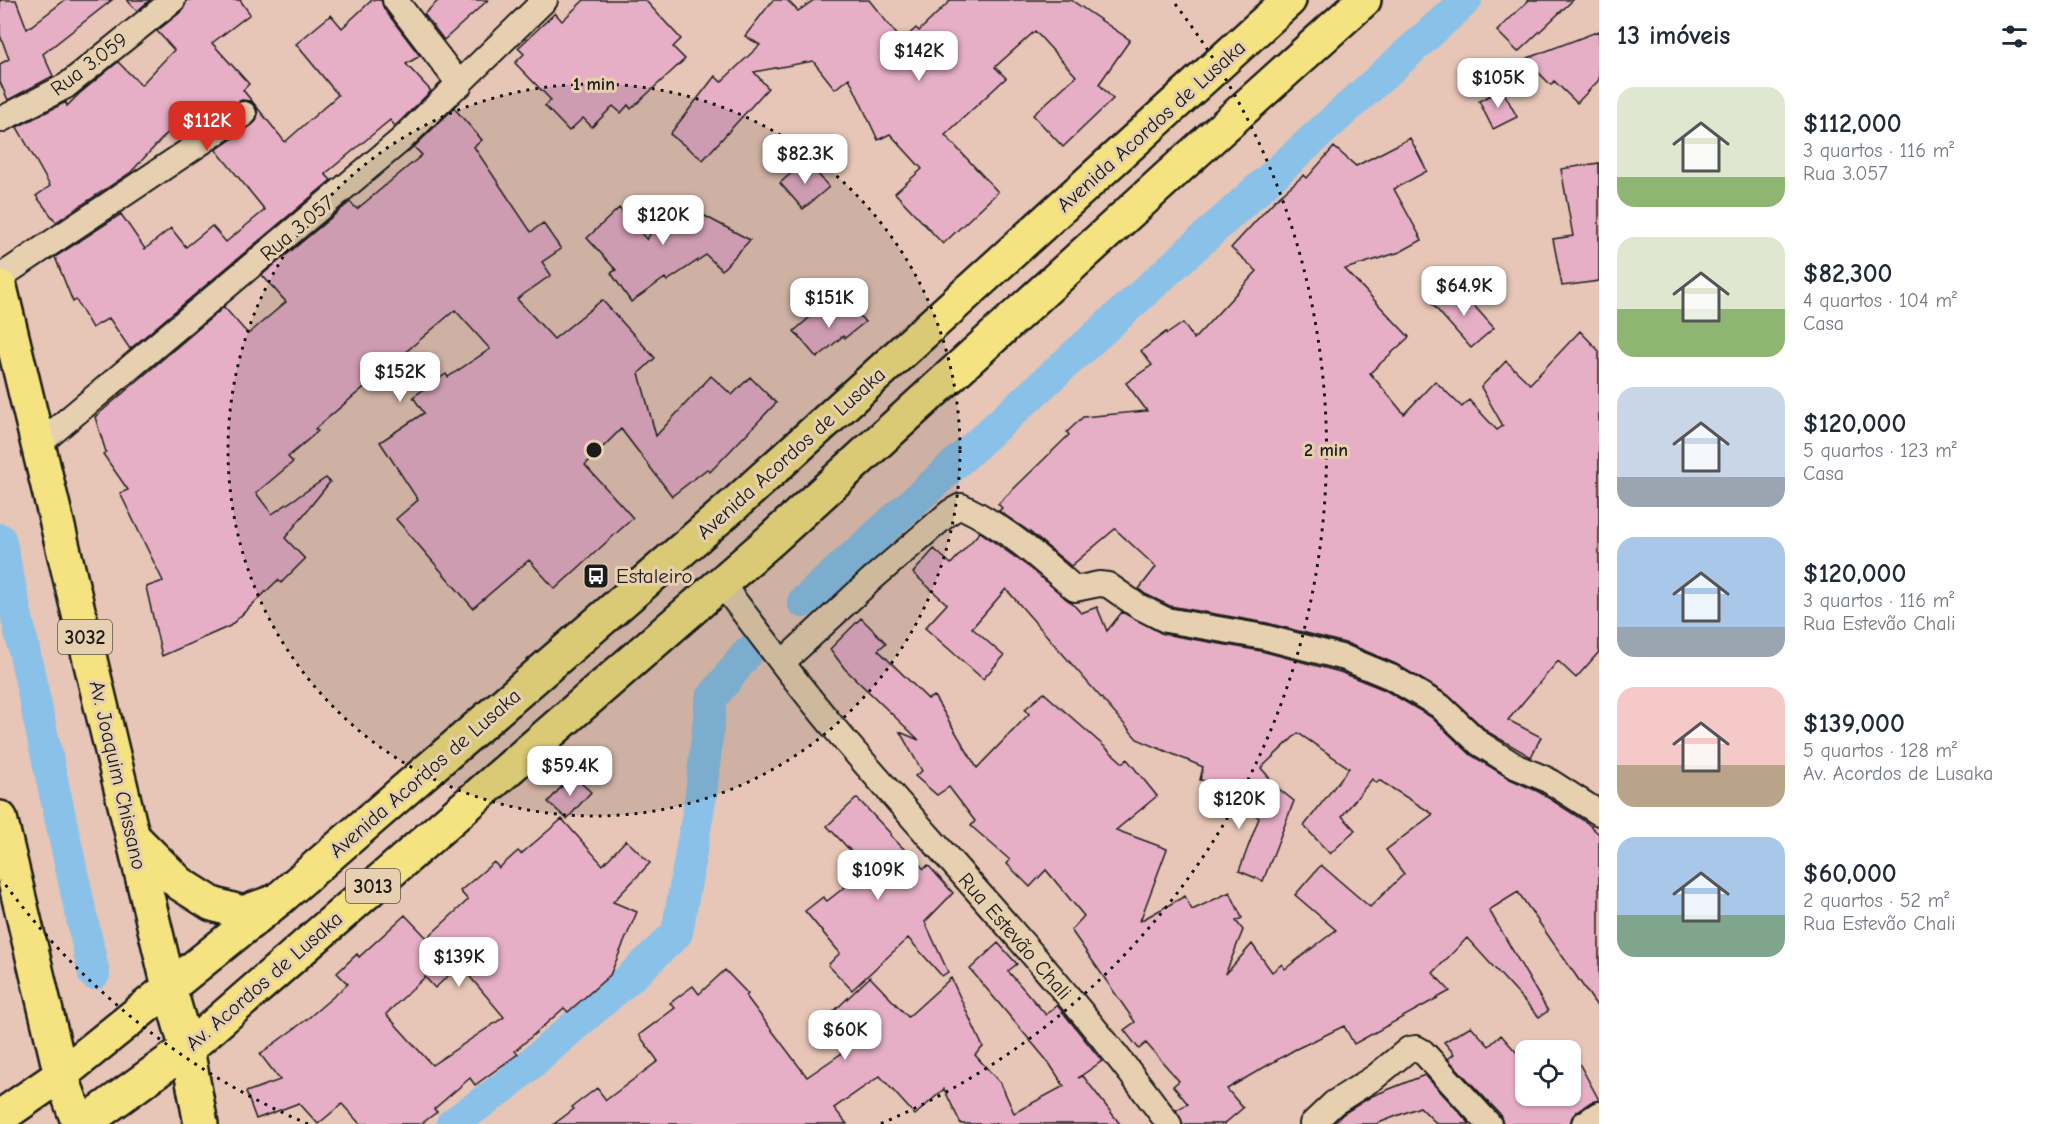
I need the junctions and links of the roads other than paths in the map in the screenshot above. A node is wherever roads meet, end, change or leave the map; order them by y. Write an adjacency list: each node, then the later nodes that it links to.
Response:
1 (173, 0): 8 (street, Rua 3.059)
2 (395, 0): 6 (street)
3 (545, 0): 6 (street, Rua 3.057)
4 (1289, 0): 17 (main road, Avenida Acordos de Lusaka)
5 (1364, 0): 12 (main road)
6 (459, 85): 11 (street, Rua 3.057)
7 (244, 114): 9 (street)
8 (0, 120)
9 (0, 277)
10 (0, 287): 11 (main road, Av. Joaquim Chissano / 3032)
11 (39, 444): 16 (main road, Av. Joaquim Chissano / 3032)
12 (721, 583): 13 (street, Rua Estevão Chali); 19 (main road, Av. Acordos de Lusaka / 3013)
13 (783, 663): 14 (street); 25 (street, Rua Estevão Chali)
14 (1599, 813)
15 (0, 818): 20 (main road)
16 (133, 837): 17 (main road); 18 (main road, Av. Joaquim Chissano / 3032)
17 (279, 900): 18 (main road, Avenida Acordos de Lusaka)
18 (169, 987): 19 (main road, Av. Joaquim Chissano / 3032); 20 (main road, Avenida Acordos de Lusaka)
19 (187, 1049): 23 (main road, Av. Acordos de Lusaka / 3013); 24 (main road, Av. Joaquim Chissano / 3032)
20 (61, 1075): 22 (main road, Avenida Acordos de Lusaka); 23 (main road)
21 (1599, 1114): 28 (street)
22 (0, 1117)
23 (81, 1124)
24 (201, 1124)
25 (1169, 1124)
26 (1312, 1124): 27 (street)
27 (1489, 1124)
28 (1584, 1124)

